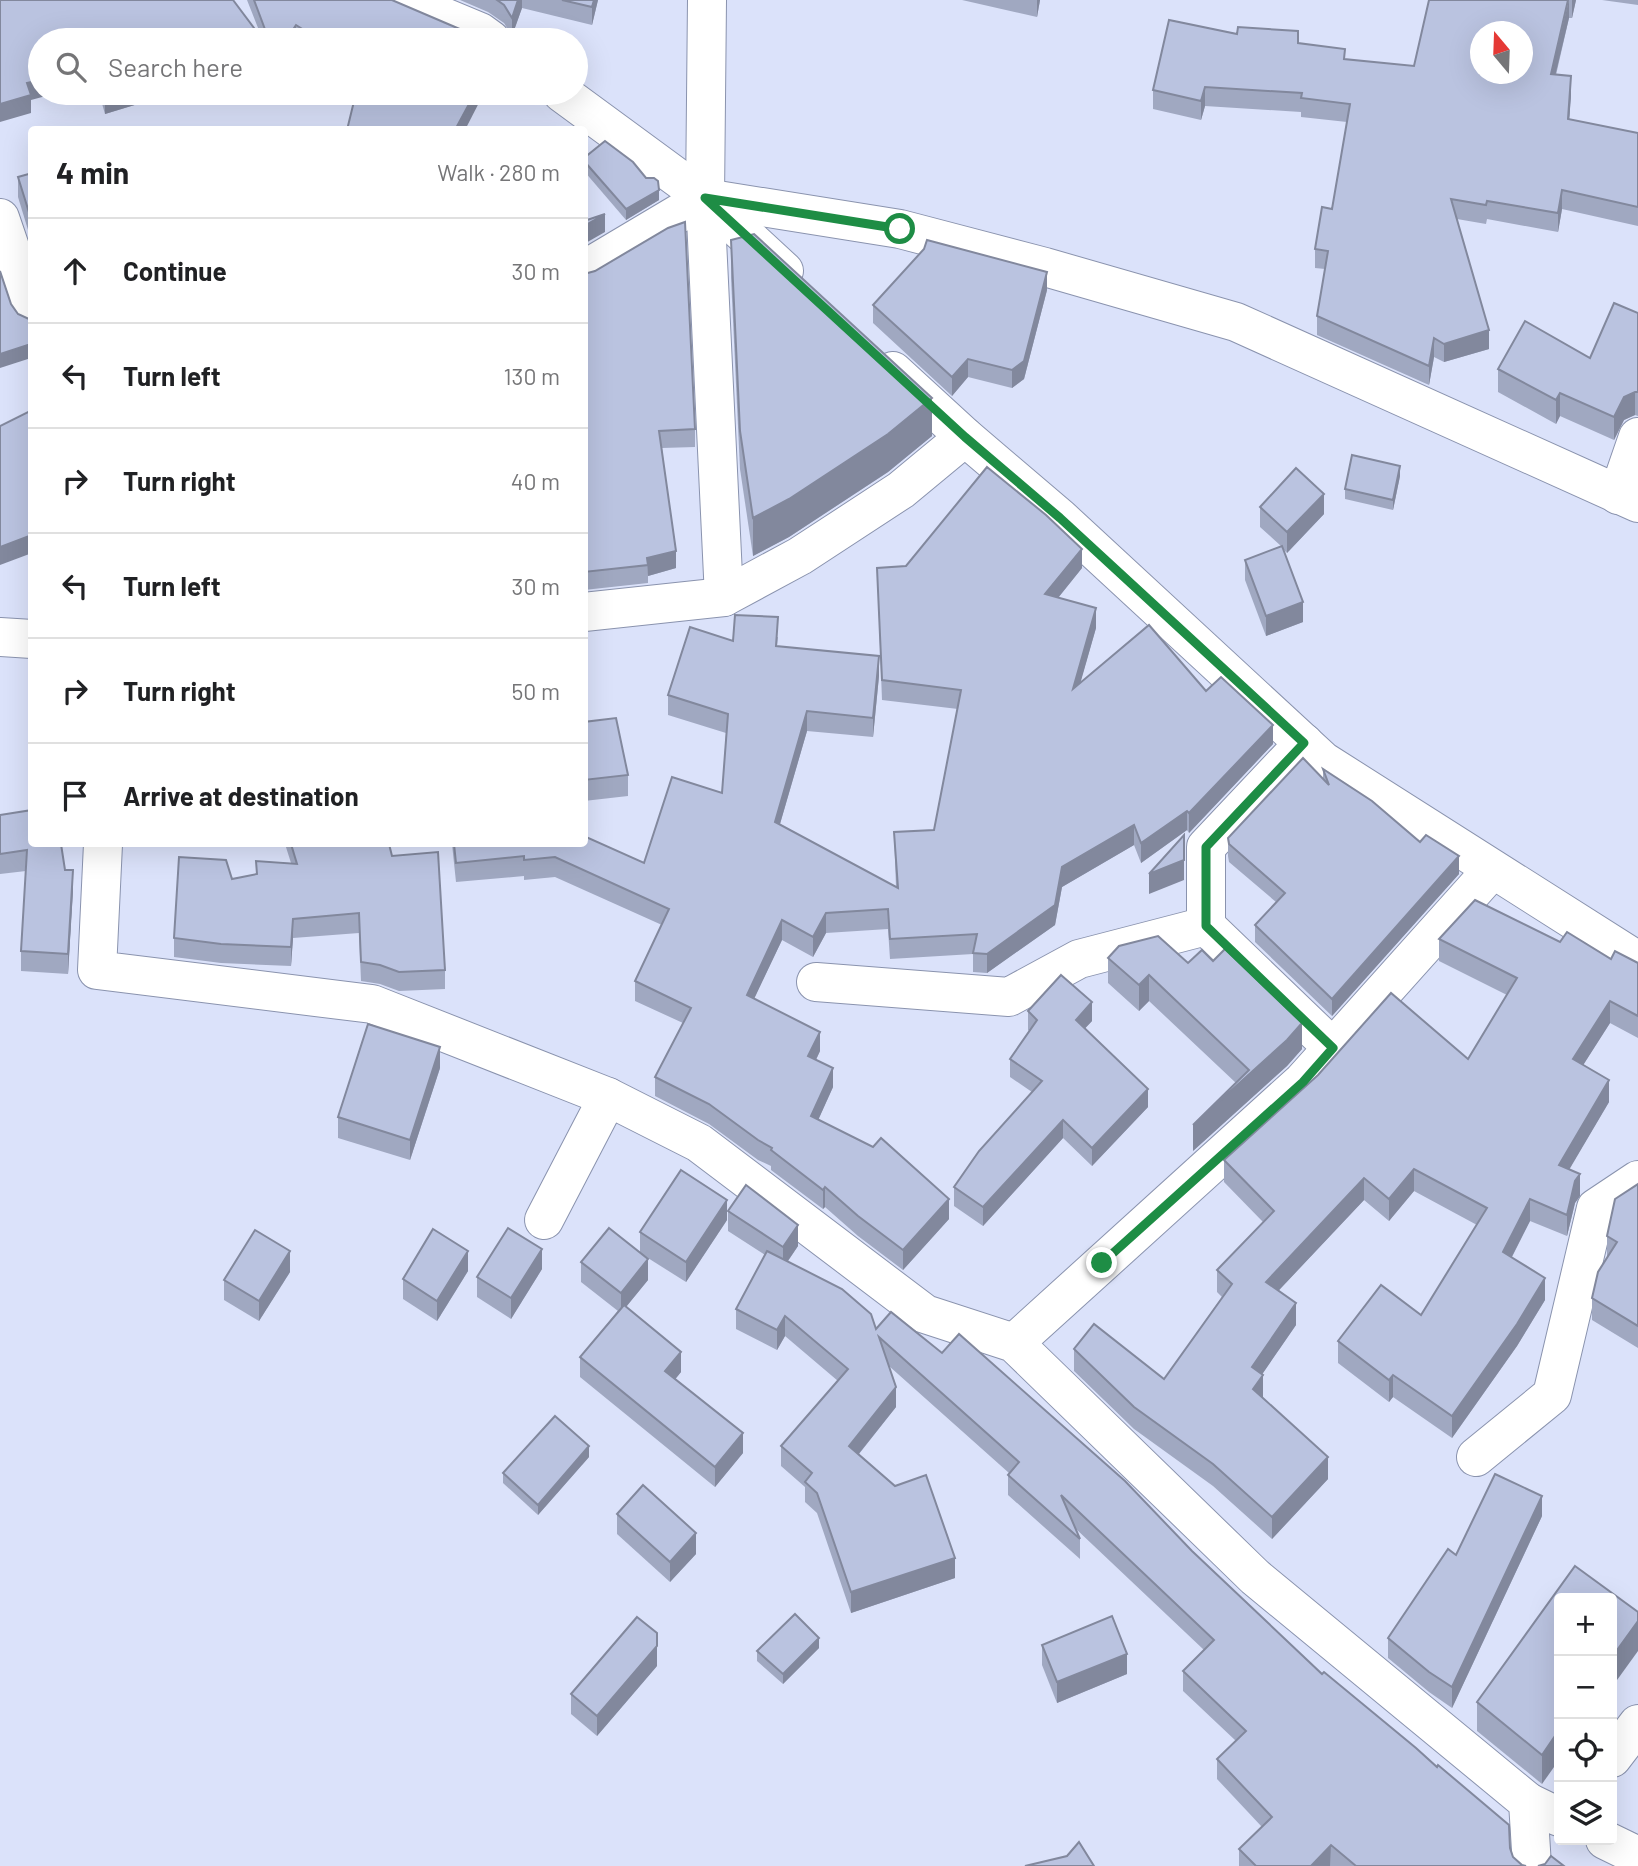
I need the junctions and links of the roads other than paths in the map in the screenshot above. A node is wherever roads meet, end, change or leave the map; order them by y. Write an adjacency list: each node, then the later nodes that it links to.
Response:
1 (403, 0): 3 (street)
2 (707, 0): 5 (street)
3 (470, 28)
4 (578, 105): 5 (street)
5 (705, 198): 7 (street); 8 (street); 13 (street); 14 (street)
6 (0, 218): 9 (street)
7 (588, 269)
8 (805, 290)
9 (28, 300)
10 (865, 345): 12 (street)
11 (1638, 436): 13 (street)
12 (965, 437): 14 (street); 18 (street)
13 (1628, 498)
14 (724, 597): 15 (street)
15 (588, 612)
16 (0, 638): 17 (street)
17 (28, 639)
18 (1304, 743): 20 (street); 21 (street)
19 (103, 847): 25 (street)
20 (1492, 870): 22 (street); 24 (street)
21 (1206, 926): 23 (street); 24 (street)
22 (1638, 961)
23 (817, 982)
24 (1333, 1048): 28 (street)
25 (608, 1097): 27 (street); 28 (street)
26 (1638, 1180): 29 (street)
27 (544, 1220)
28 (1014, 1343): 32 (street)
29 (1476, 1457)
30 (1638, 1724): 31 (street)
31 (1617, 1751)
32 (1544, 1809): 35 (street)
33 (1615, 1845): 34 (street)
34 (1638, 1856)
35 (1532, 1866)

